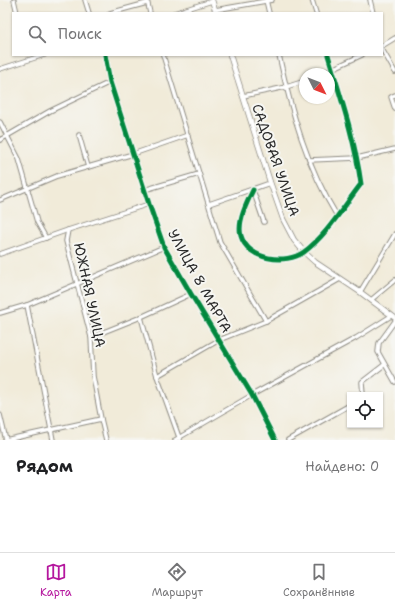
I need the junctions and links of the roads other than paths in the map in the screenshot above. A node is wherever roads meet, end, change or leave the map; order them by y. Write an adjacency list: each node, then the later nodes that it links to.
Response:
1 (14, 0): 10 (street)
2 (84, 0): 11 (street)
3 (212, 0): 9 (street); 14 (street)
4 (266, 0): 5 (street); 9 (street); 15 (street)
5 (272, 0)
6 (312, 0): 16 (street)
7 (370, 0): 17 (street)
8 (147, 1): 12 (street); 13 (street)
9 (215, 11)
10 (17, 12)
11 (89, 12)
12 (113, 12)
13 (150, 12)
14 (177, 12)
15 (269, 12)
16 (316, 12)
17 (373, 12)
18 (395, 38): 19 (street)
19 (383, 45)
20 (383, 51): 31 (street)
21 (41, 56): 28 (street)
22 (105, 56): 33 (street, УЛИЦА 8 МАРТА)
23 (163, 56): 41 (street)
24 (230, 56): 37 (street, САДОВАЯ УЛИЦА)
25 (279, 56): 35 (street)
26 (328, 56): 29 (street)
27 (360, 56): 30 (street)
28 (0, 68)
29 (332, 68)
30 (334, 68)
31 (395, 72)
32 (335, 80): 46 (street)
33 (110, 82): 42 (street); 45 (street, УЛИЦА 8 МАРТА)
34 (299, 83): 35 (street)
35 (286, 87): 37 (street); 47 (street)
36 (395, 95): 38 (street)
37 (243, 96): 50 (street, САДОВАЯ УЛИЦА)
38 (395, 109)
39 (0, 122): 42 (street)
40 (78, 135): 48 (street)
41 (188, 135): 45 (street); 49 (street)
42 (7, 136): 43 (street); 51 (street)
43 (0, 140)
44 (395, 149): 46 (street)
45 (132, 154): 48 (street); 52 (street, УЛИЦА 8 МАРТА)
46 (357, 158): 47 (street); 57 (street)
47 (310, 160): 57 (street)
48 (88, 167): 51 (street)
49 (200, 174): 52 (street); 56 (street)
50 (270, 183): 53 (street); 63 (street, САДОВАЯ УЛИЦА)
51 (27, 188): 54 (street); 61 (street)
52 (144, 190): 55 (street, УЛИЦА 8 МАРТА)
53 (253, 190): 56 (street); 58 (street); 63 (street)
54 (0, 200)
55 (149, 204): 59 (street); 62 (street, УЛИЦА 8 МАРТА)
56 (208, 204): 75 (street)
57 (337, 216): 63 (street)
58 (264, 222)
59 (68, 230): 61 (street, ЮЖНАЯ УЛИЦА); 67 (street, ЮЖНАЯ УЛИЦА)
60 (395, 234): 68 (street)
61 (46, 238): 64 (street, ЮЖНАЯ УЛИЦА)
62 (164, 247): 67 (street); 69 (street, УЛИЦА 8 МАРТА)
63 (304, 252): 65 (street, САДОВАЯ УЛИЦА)
64 (0, 254)
65 (340, 279): 68 (street, САДОВАЯ УЛИЦА); 75 (street)
66 (395, 280): 70 (street)
67 (77, 284): 71 (street); 77 (street, ЮЖНАЯ УЛИЦА)
68 (360, 292): 70 (street, САДОВАЯ УЛИЦА)
69 (191, 294): 73 (street); 78 (street, УЛИЦА 8 МАРТА)
70 (371, 300): 74 (street, САДОВАЯ УЛИЦА)
71 (27, 305): 72 (street); 87 (street)
72 (0, 313)
73 (141, 317): 77 (street); 80 (street)
74 (393, 317): 83 (street)
75 (266, 321): 78 (street)
76 (395, 321): 79 (street)
77 (91, 337): 86 (street, ЮЖНАЯ УЛИЦА)
78 (219, 340): 80 (street); 83 (street, УЛИЦА 8 МАРТА)
79 (384, 365): 81 (street); 82 (street)
80 (157, 376): 88 (street)
81 (395, 382)
82 (363, 392)
83 (252, 395): 88 (street); 93 (street, УЛИЦА 8 МАРТА)
84 (347, 406): 94 (street)
85 (0, 415): 89 (street)
86 (101, 419): 87 (street); 91 (street, ЮЖНАЯ УЛИЦА)
87 (51, 431): 89 (street); 90 (street)
88 (179, 439): 92 (street)
89 (6, 440)
90 (53, 440)
91 (106, 440)
92 (174, 440)
93 (275, 440)
94 (288, 440)

